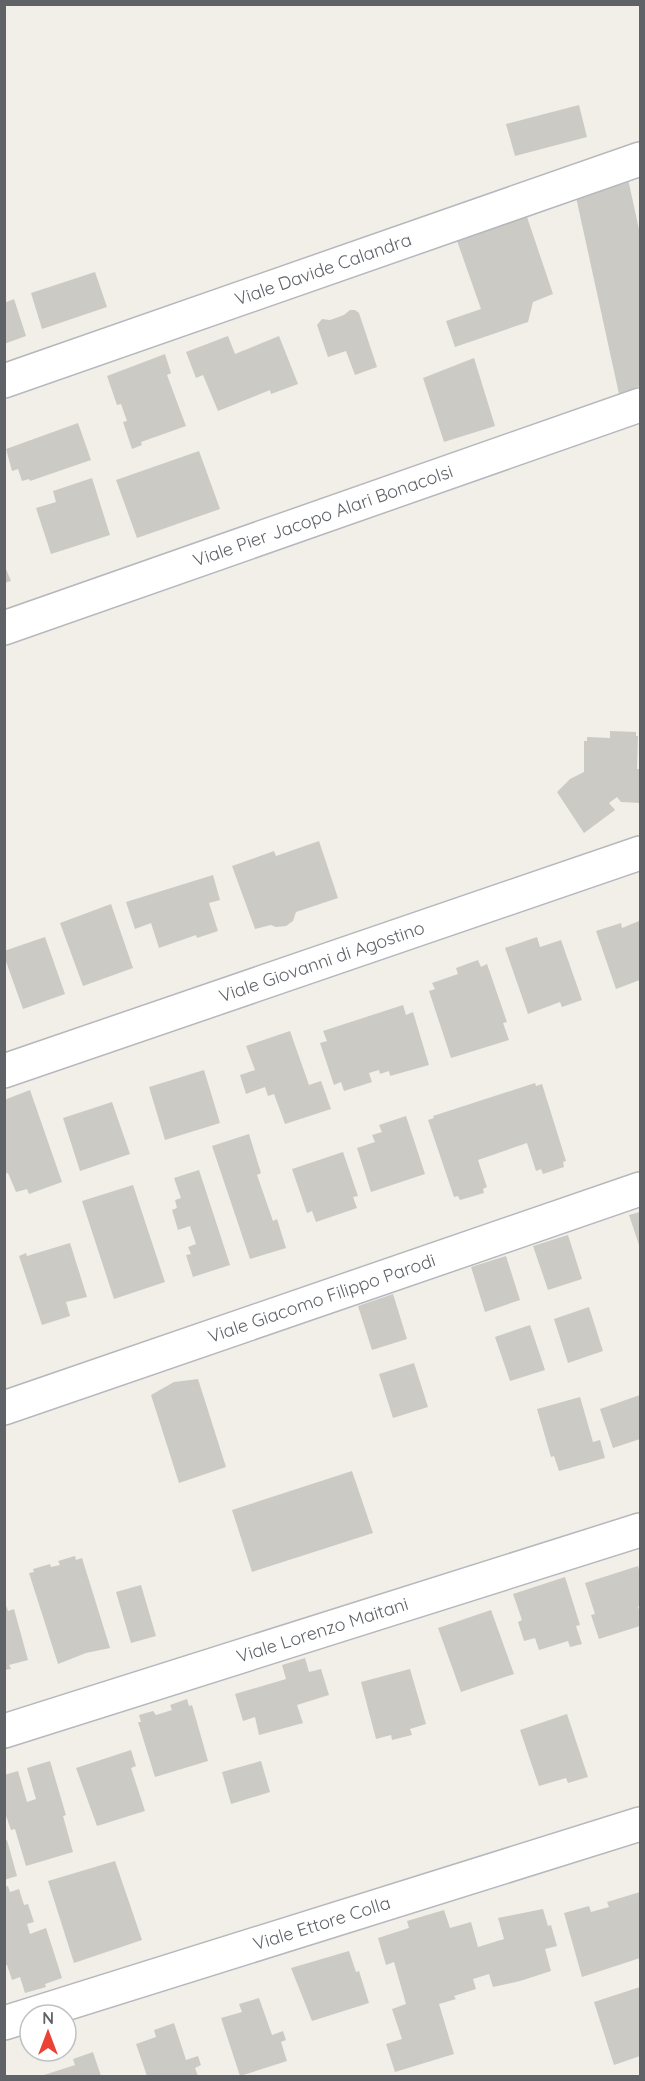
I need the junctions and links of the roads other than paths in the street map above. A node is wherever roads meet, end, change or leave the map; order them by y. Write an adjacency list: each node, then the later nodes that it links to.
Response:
1 (640, 159): 2 (street, Viale Davide Calandra)
2 (4, 381)
3 (640, 405): 4 (street, Viale Pier Jacopo Alari Bonacolsi)
4 (4, 628)
5 (640, 853): 6 (street, Viale Giovanni di Agostino)
6 (4, 1071)
7 (640, 1189): 8 (street, Viale Giacomo Filippo Parodi)
8 (4, 1408)
9 (640, 1530): 10 (street, Viale Lorenzo Maitani)
10 (4, 1731)
11 (640, 1824): 12 (street, Viale Ettore Colla)
12 (4, 2023)

